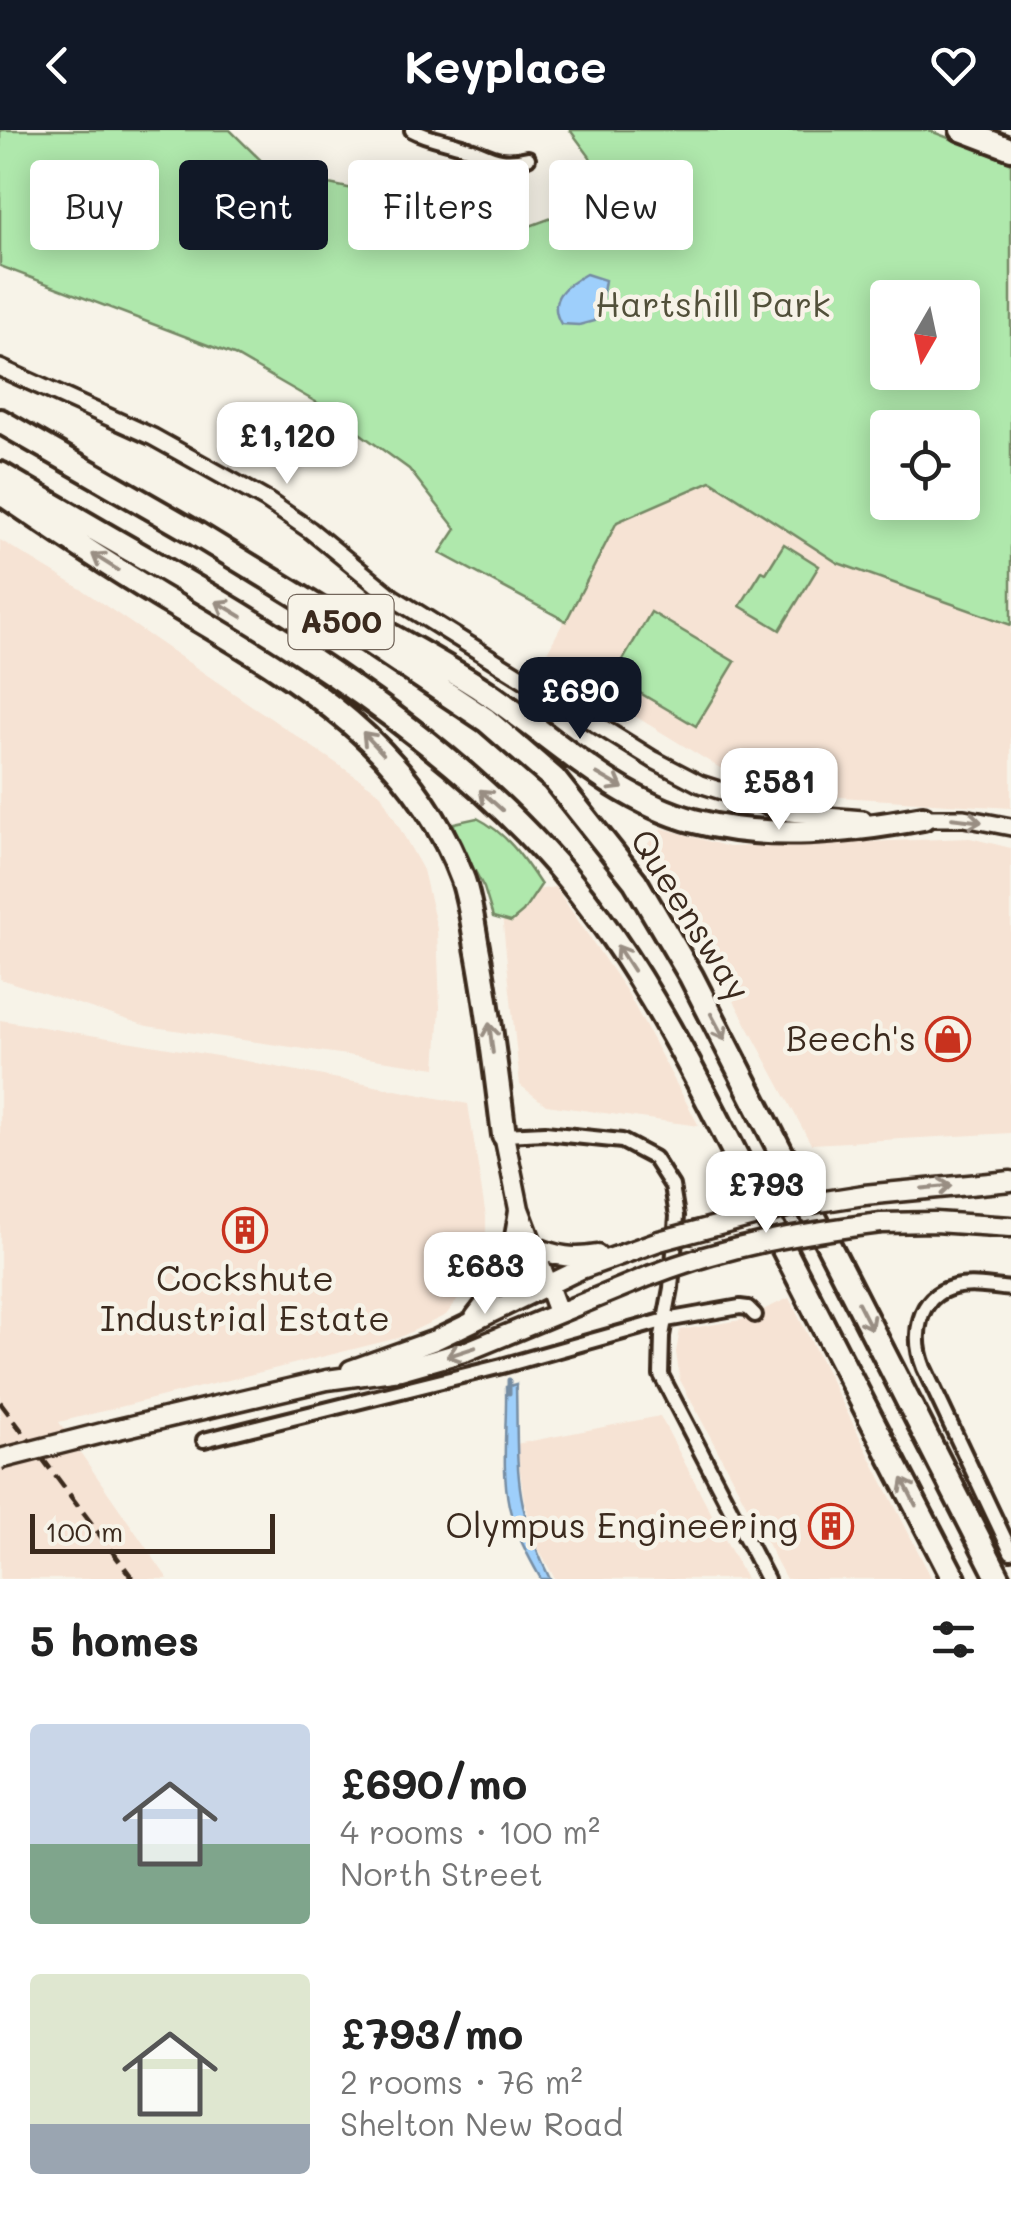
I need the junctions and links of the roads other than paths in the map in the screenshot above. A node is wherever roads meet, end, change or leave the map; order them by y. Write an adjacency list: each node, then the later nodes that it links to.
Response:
1 (412, 130): 5 (street)
2 (962, 130): 3 (main road)
3 (1011, 150)
4 (528, 158): 6 (street)
5 (492, 160)
6 (512, 160)
7 (0, 368): 12 (street)
8 (0, 420): 11 (highway, Queensway / A500)
9 (0, 474): 31 (highway, A500, one-way to 9)
10 (0, 492): 14 (highway, one-way to 10)
11 (197, 534): 12 (highway, one-way to 12); 32 (highway, Queensway / A500, one-way to 32)
12 (923, 818): 13 (street, one-way to 13)
13 (1011, 827)
14 (504, 1134): 16 (main road); 24 (street)
15 (1011, 1180): 19 (main road, one-way to 15, bridge)
16 (519, 1209): 18 (main road); 25 (main road)
17 (1010, 1227): 22 (main road, bridge)
18 (535, 1247): 19 (main road); 20 (main road)
19 (629, 1250): 20 (main road)
20 (547, 1284): 22 (main road); 25 (main road)
21 (1011, 1289): 29 (street)
22 (558, 1312): 26 (main road, one-way to 26)
23 (755, 1315): 24 (street)
24 (666, 1320): 27 (street); 30 (street)
25 (468, 1325): 26 (main road)
26 (327, 1380): 28 (main road, bridge)
27 (204, 1440)
28 (0, 1459)
29 (1011, 1552)
30 (767, 1579)
31 (954, 1579)
32 (999, 1579)

